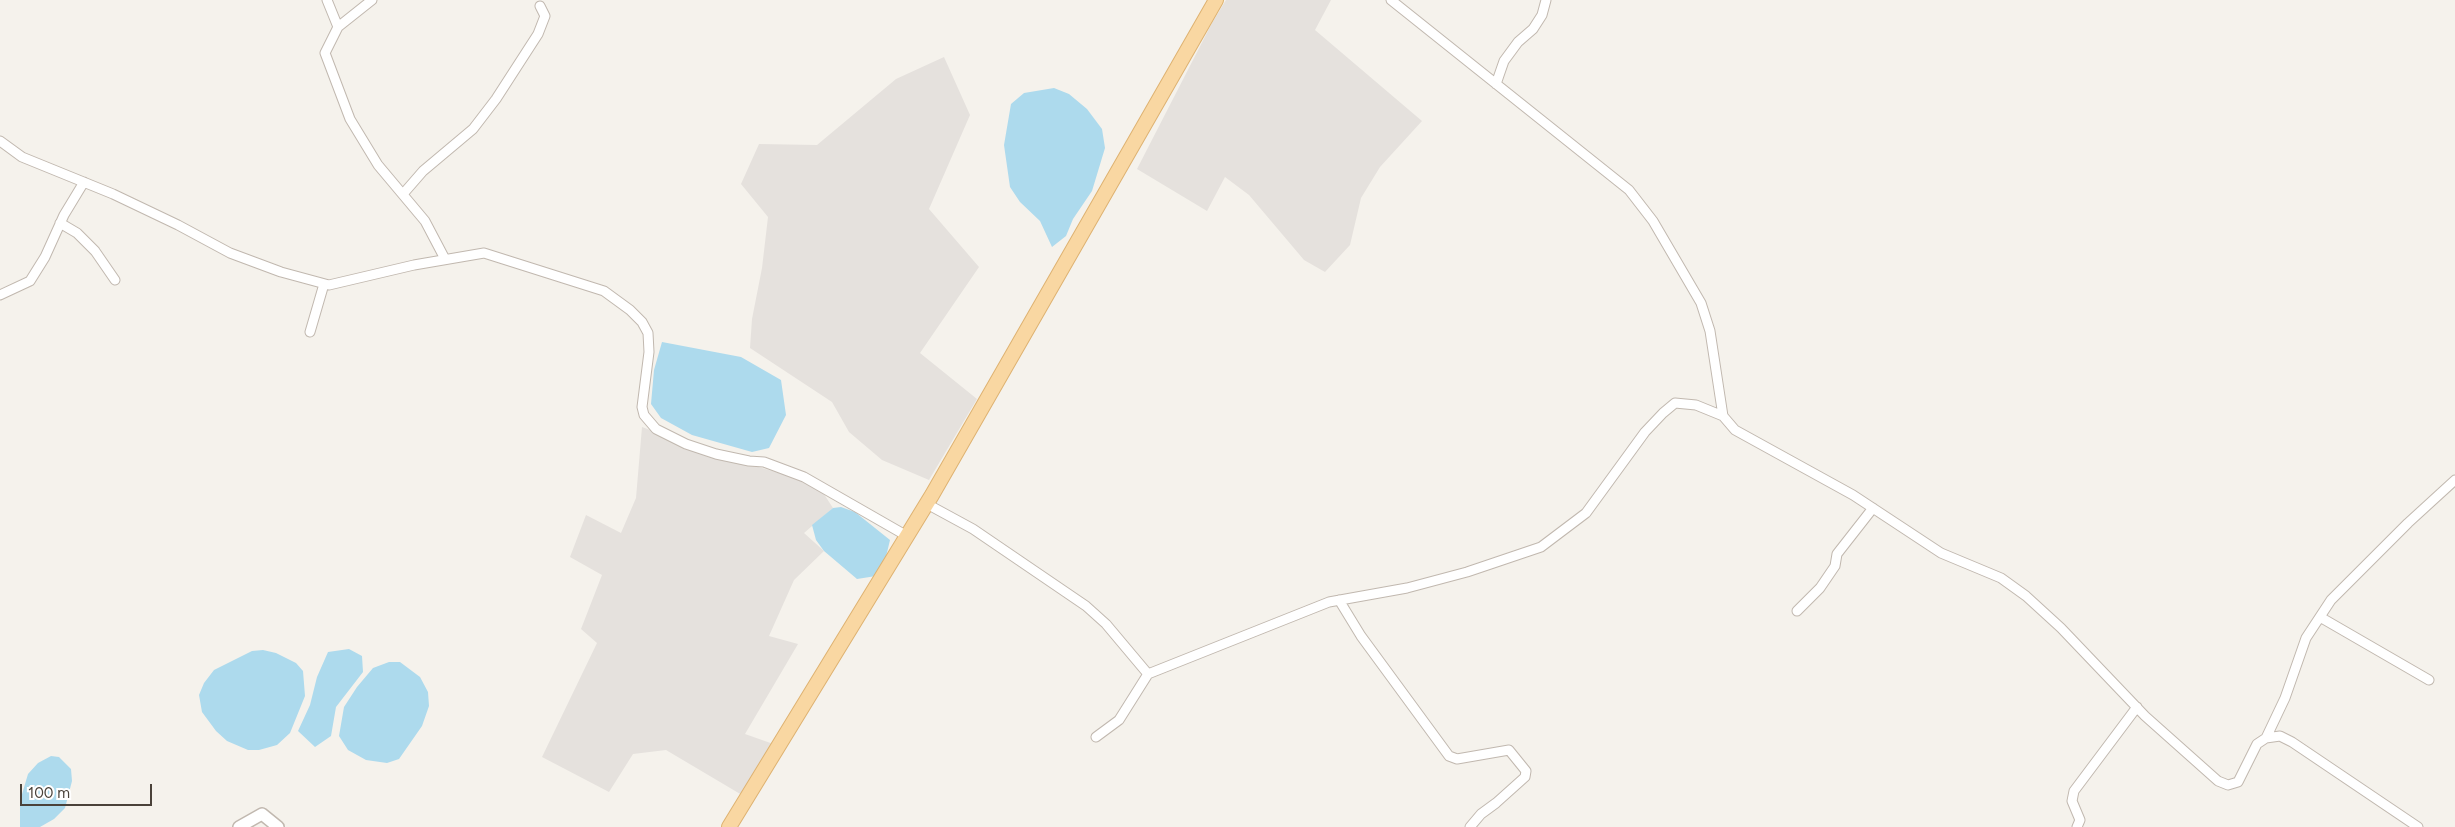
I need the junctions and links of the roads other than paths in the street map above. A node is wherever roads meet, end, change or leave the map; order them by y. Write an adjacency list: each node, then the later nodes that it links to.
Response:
1 (327, 0): 7 (street)
2 (372, 0): 7 (street)
3 (1216, 0): 20 (main road)
4 (1391, 0): 8 (street)
5 (1546, 0): 8 (street)
6 (540, 6): 11 (street)
7 (338, 27): 11 (street)
8 (1496, 84): 18 (street)
9 (0, 140): 10 (street)
10 (84, 182): 12 (street); 15 (street)
11 (403, 194): 13 (street)
12 (60, 223): 14 (street); 16 (street)
13 (445, 259): 15 (street); 22 (street)
14 (114, 280)
15 (324, 284): 17 (street)
16 (0, 295)
17 (310, 332)
18 (1724, 416): 21 (street); 23 (street)
19 (2455, 480): 25 (street)
20 (927, 504): 22 (main road); 26 (street)
21 (1873, 508): 24 (street); 28 (street)
22 (907, 536): 33 (main road)
23 (1339, 600): 26 (street); 34 (street)
24 (1797, 611)
25 (2320, 617): 27 (street); 30 (street)
26 (1148, 674): 29 (street)
27 (2429, 680)
28 (2137, 708): 30 (street); 35 (street)
29 (1096, 737)
30 (2266, 738): 36 (street)
31 (239, 827): 32 (street)
32 (278, 827)
33 (729, 827)
34 (1470, 827)
35 (2076, 827)
36 (2418, 827)

